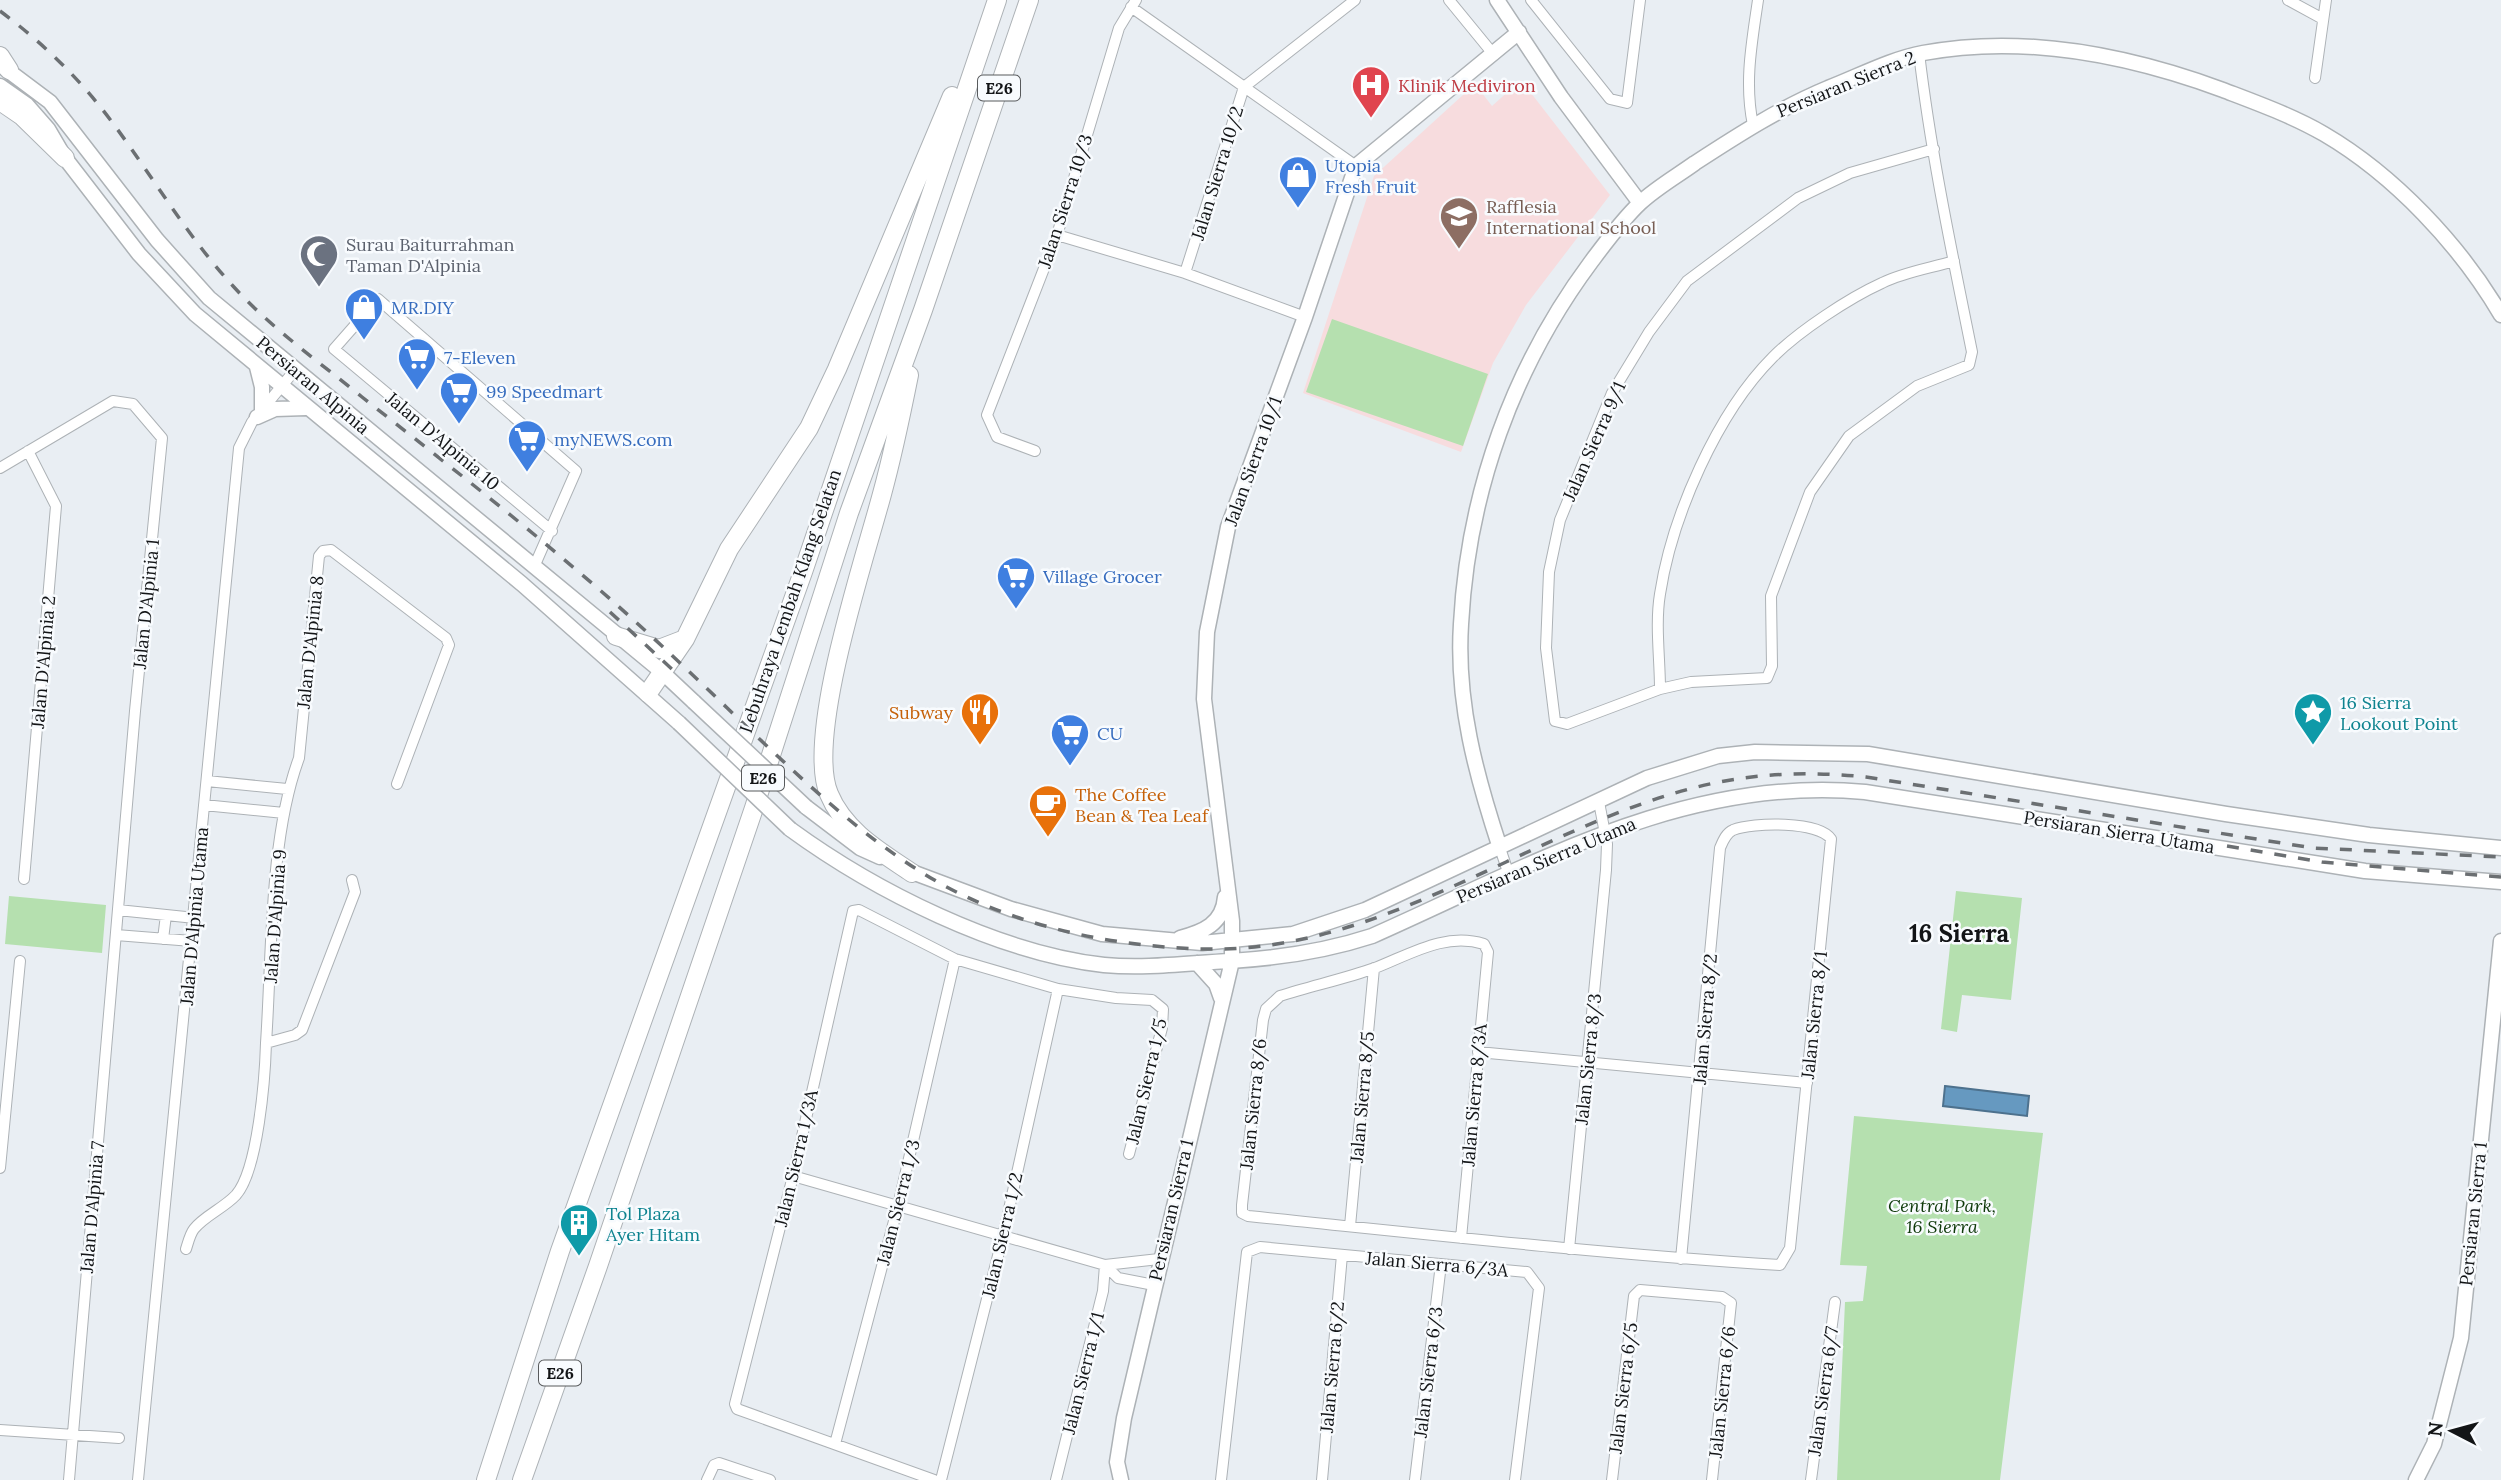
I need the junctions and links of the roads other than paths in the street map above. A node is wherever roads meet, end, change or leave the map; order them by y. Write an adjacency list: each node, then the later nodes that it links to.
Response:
1 (988, 0): 45 (highway)
2 (997, 0): 111 (highway, Lebuhraya Lembah Klang Selatan / E26)
3 (1029, 0): 31 (highway, Lebuhraya Lembah Klang Selatan / E26)
4 (1355, 0): 19 (street, Jalan Sierra 10/2)
5 (1449, 0): 16 (street)
6 (1497, 0): 14 (main road)
7 (1531, 0): 8 (street)
8 (1640, 0)
9 (1758, 0): 21 (street)
10 (2288, 0): 13 (street)
11 (2326, 0): 13 (street)
12 (1133, 3): 19 (street); 26 (street, Jalan Sierra 10/3)
13 (2323, 19): 18 (street)
14 (1520, 32): 16 (main road); 25 (main road)
15 (1919, 53): 21 (main road, Persiaran Sierra 2); 22 (street); 32 (main road, Persiaran Sierra 2)
16 (1494, 55): 24 (main road)
17 (2, 69): 23 (main road, Persiaran Alpinia); 27 (main road, Persiaran Alpinia)
18 (2315, 78)
19 (1244, 87): 24 (street); 30 (street, Jalan Sierra 10/2)
20 (0, 101): 23 (highway)
21 (1753, 124): 25 (main road, Persiaran Sierra 2)
22 (1934, 149): 29 (street); 47 (street, Jalan Sierra 9/1)
23 (65, 158): 28 (main road, Persiaran Alpinia)
24 (1356, 166): 33 (main road, Jalan Sierra 10/1)
25 (1640, 203): 59 (main road, Persiaran Sierra 2)
26 (1056, 235): 30 (street); 40 (street, Jalan Sierra 10/3)
27 (157, 240): 28 (main road); 35 (main road, Persiaran Alpinia)
28 (139, 254): 34 (main road, Persiaran Alpinia)
29 (1954, 261): 47 (street); 47 (street)
30 (1185, 274): 33 (street)
31 (923, 310): 61 (highway); 112 (highway, Lebuhraya Lembah Klang Selatan / E26)
32 (2501, 315)
33 (1305, 317): 66 (main road, Jalan Sierra 10/1)
34 (257, 367): 36 (main road, Persiaran Alpinia); 38 (main road)
35 (295, 370): 36 (street, Jalan D'Alpinia Utama); 43 (main road, Persiaran Alpinia)
36 (282, 387): 37 (main road, Persiaran Alpinia); 38 (street, Jalan D'Alpinia Utama)
37 (306, 408): 38 (main road); 48 (main road, Persiaran Alpinia)
38 (260, 414): 51 (street, Jalan D'Alpinia Utama)
39 (27, 451): 41 (street, Jalan D'Alpinia 1); 63 (street, Jalan D'Alpinia 2); 67 (street, Jalan D'Alpinia 1)
40 (1035, 451)
41 (0, 468)
42 (552, 531): 42 (street, Jalan D'Alpinia 10); 43 (street)
43 (534, 567): 44 (main road, Persiaran Alpinia)
44 (616, 636): 45 (highway); 46 (main road, Persiaran Alpinia)
45 (685, 639): 46 (highway)
46 (661, 671): 48 (highway); 49 (main road, Persiaran Alpinia)
47 (1660, 689)
48 (648, 693): 50 (main road, Persiaran Alpinia)
49 (694, 702): 61 (main road, Persiaran Sierra Utama, bridge)
50 (679, 723): 79 (main road, Persiaran Sierra Utama, bridge)
51 (207, 781): 53 (street); 55 (street, Jalan D'Alpinia Utama)
52 (397, 784): 53 (street, Jalan D'Alpinia 8)
53 (287, 789): 56 (street, Jalan D'Alpinia 9)
54 (1599, 802): 58 (street, Jalan Sierra 8/3); 59 (main road, Persiaran Sierra Utama); 60 (main road, Persiaran Sierra Utama)
55 (204, 805): 56 (street); 69 (street, Jalan D'Alpinia Utama)
56 (284, 813): 83 (street, Jalan D'Alpinia 9)
57 (1779, 825): 86 (street, Jalan Sierra 8/2); 87 (street, Jalan Sierra 8/1)
58 (1605, 832): 62 (main road, Persiaran Sierra Utama); 65 (main road, Persiaran Sierra Utama); 85 (street, Jalan Sierra 8/3)
59 (1500, 848): 62 (street, Persiaran Sierra 2); 74 (main road, Persiaran Sierra Utama)
60 (2501, 849)
61 (912, 873): 73 (main road, Persiaran Sierra Utama)
62 (1509, 875): 78 (main road, Persiaran Sierra Utama)
63 (24, 879)
64 (352, 880): 83 (street)
65 (2501, 882)
66 (1226, 885): 73 (main road); 74 (main road, Jalan Sierra 10/1)
67 (118, 910): 68 (street); 70 (street, Jalan D'Alpinia 1)
68 (166, 915): 69 (street); 71 (street)
69 (195, 918): 72 (street, Jalan D'Alpinia Utama)
70 (116, 935): 71 (street); 106 (street, Jalan D'Alpinia 7)
71 (163, 939): 72 (street)
72 (192, 941): 110 (street, Jalan D'Alpinia Utama)
73 (1166, 941): 74 (main road, Persiaran Sierra Utama)
74 (1232, 942): 78 (main road, Persiaran Sierra 1)
75 (2501, 942): 126 (main road, Persiaran Sierra 1)
76 (955, 959): 81 (street); 90 (street, Jalan Sierra 1/3A); 91 (street, Jalan Sierra 1/3)
77 (20, 961): 89 (street)
78 (1232, 961): 79 (main road, Persiaran Sierra Utama); 82 (main road, Persiaran Sierra 1)
79 (1197, 963): 82 (main road)
80 (1374, 968): 84 (street, Jalan Sierra 8/3A); 92 (street, Jalan Sierra 8/5); 92 (street, Jalan Sierra 8/6)
81 (1058, 989): 88 (street, Jalan Sierra 1/5); 93 (street, Jalan Sierra 1/2)
82 (1221, 998): 98 (main road, Persiaran Sierra 1)
83 (266, 1043): 95 (street, Jalan D'Alpinia 9)
84 (1478, 1052): 85 (street); 94 (street, Jalan Sierra 8/3A)
85 (1588, 1062): 86 (street); 96 (street, Jalan Sierra 8/3)
86 (1700, 1073): 87 (street); 99 (street, Jalan Sierra 8/2)
87 (1807, 1083): 99 (street, Jalan Sierra 8/1)
88 (1129, 1154)
89 (0, 1168)
90 (793, 1176): 91 (street); 108 (street, Jalan Sierra 1/3A)
91 (898, 1206): 93 (street); 108 (street, Jalan Sierra 1/3)
92 (1350, 1226): 94 (street)
93 (1003, 1236): 101 (street); 116 (street, Jalan Sierra 1/2)
94 (1461, 1238): 96 (street)
95 (186, 1249)
96 (1569, 1249): 99 (street)
97 (1342, 1255): 100 (street, Jalan Sierra 6/3A); 119 (street, Jalan Sierra 6/3A); 120 (street, Jalan Sierra 6/2)
98 (1159, 1259): 101 (street); 102 (main road, Persiaran Sierra 1)
99 (1681, 1259)
100 (1441, 1264): 121 (street, Jalan Sierra 6/3); 122 (street, Jalan Sierra 6/3A)
101 (1105, 1265): 102 (street); 117 (street, Jalan Sierra 1/1)
102 (1154, 1285): 118 (main road, Persiaran Sierra 1)
103 (1634, 1296): 123 (street, Jalan Sierra 6/5); 124 (street, Jalan Sierra 6/6)
104 (1835, 1302): 125 (street, Jalan Sierra 6/7)
105 (0, 1430): 106 (street)
106 (73, 1434): 107 (street); 109 (street, Jalan D'Alpinia 7)
107 (120, 1437)
108 (835, 1444): 115 (street)
109 (69, 1480)
110 (138, 1480)
111 (486, 1480)
112 (522, 1480)
113 (707, 1480): 114 (street)
114 (770, 1480)
115 (934, 1480)
116 (941, 1480)
117 (1056, 1480)
118 (1121, 1480)
119 (1221, 1480)
120 (1322, 1480)
121 (1415, 1480)
122 (1515, 1480)
123 (1612, 1480)
124 (1712, 1480)
125 (1811, 1480)
126 (2416, 1480)

